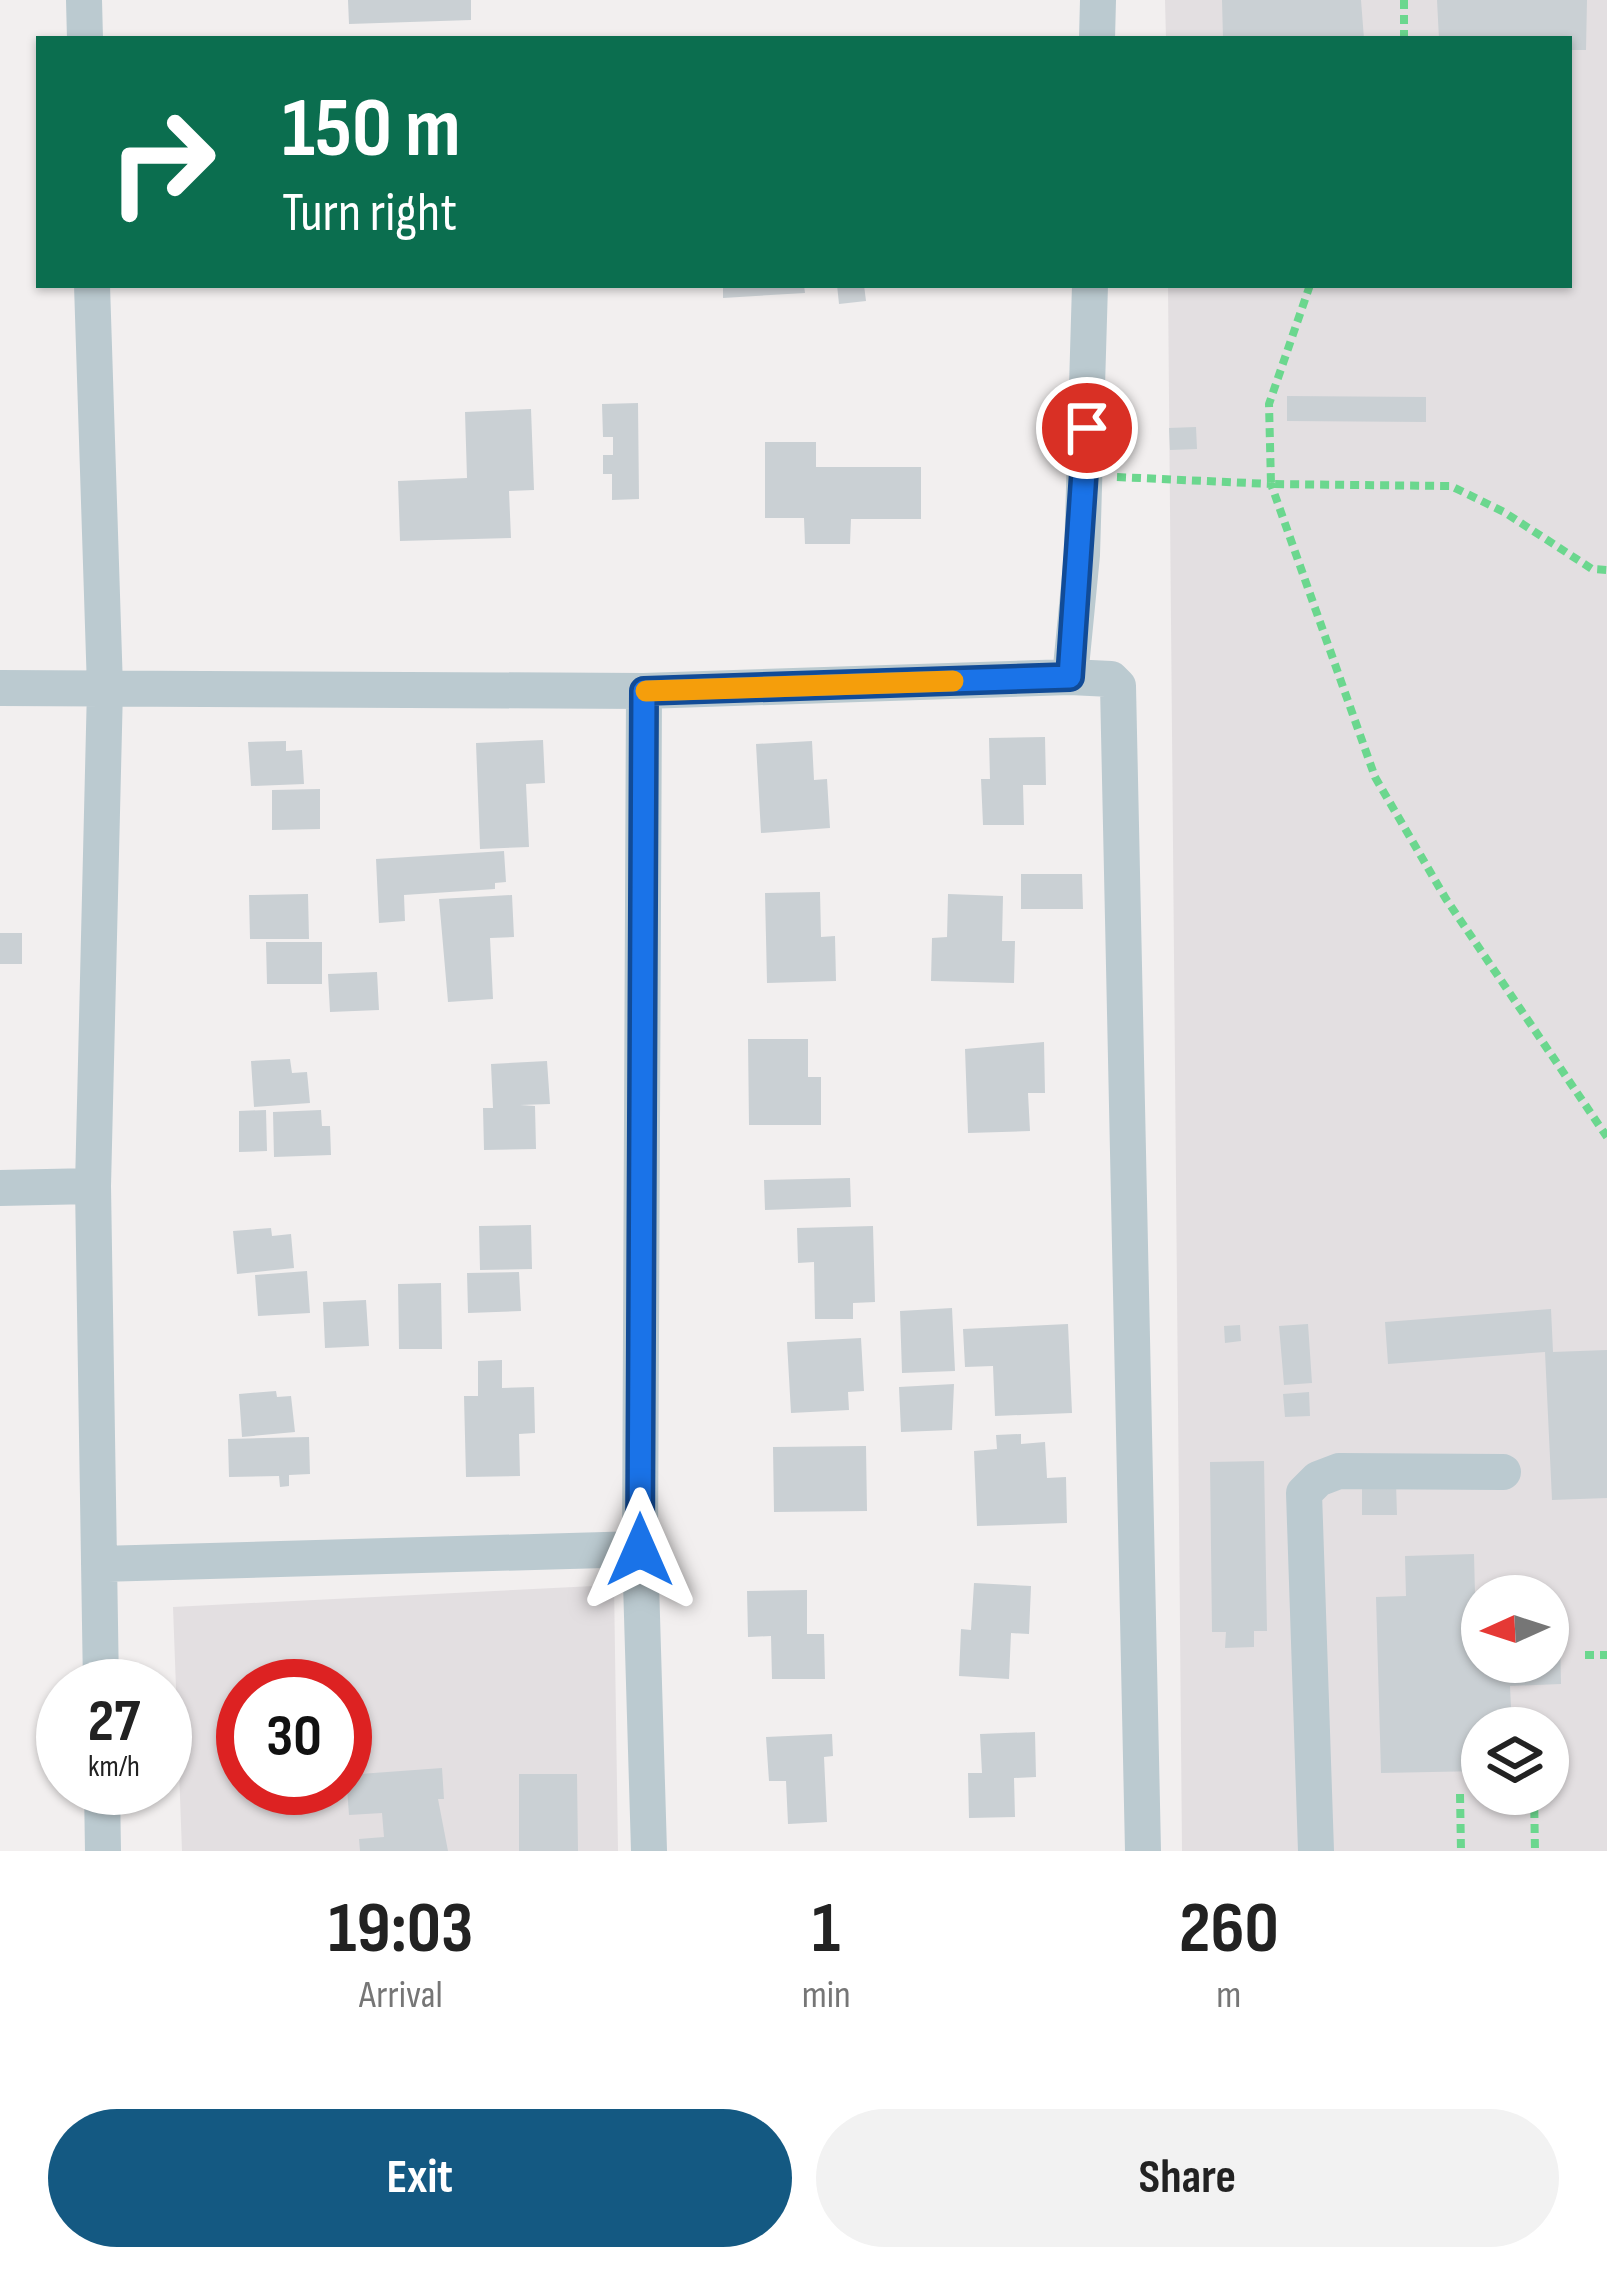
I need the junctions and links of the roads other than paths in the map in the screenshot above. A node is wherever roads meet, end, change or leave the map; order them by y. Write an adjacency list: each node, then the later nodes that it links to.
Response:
1 (84, 0): 3 (street)
2 (1098, 0): 4 (street)
3 (85, 36)
4 (1097, 36)
5 (92, 288): 9 (street)
6 (1090, 288): 7 (street)
7 (1070, 677): 10 (street); 20 (street)
8 (0, 688): 9 (street)
9 (105, 688): 10 (street); 11 (street)
10 (644, 691): 14 (street)
11 (93, 1186): 12 (street); 15 (street)
12 (0, 1187)
13 (1503, 1472): 21 (street)
14 (640, 1550): 15 (street); 19 (street)
15 (99, 1564): 16 (street)
16 (101, 1659)
17 (103, 1815): 18 (street)
18 (104, 1851)
19 (649, 1851)
20 (1143, 1851)
21 (1316, 1851)

